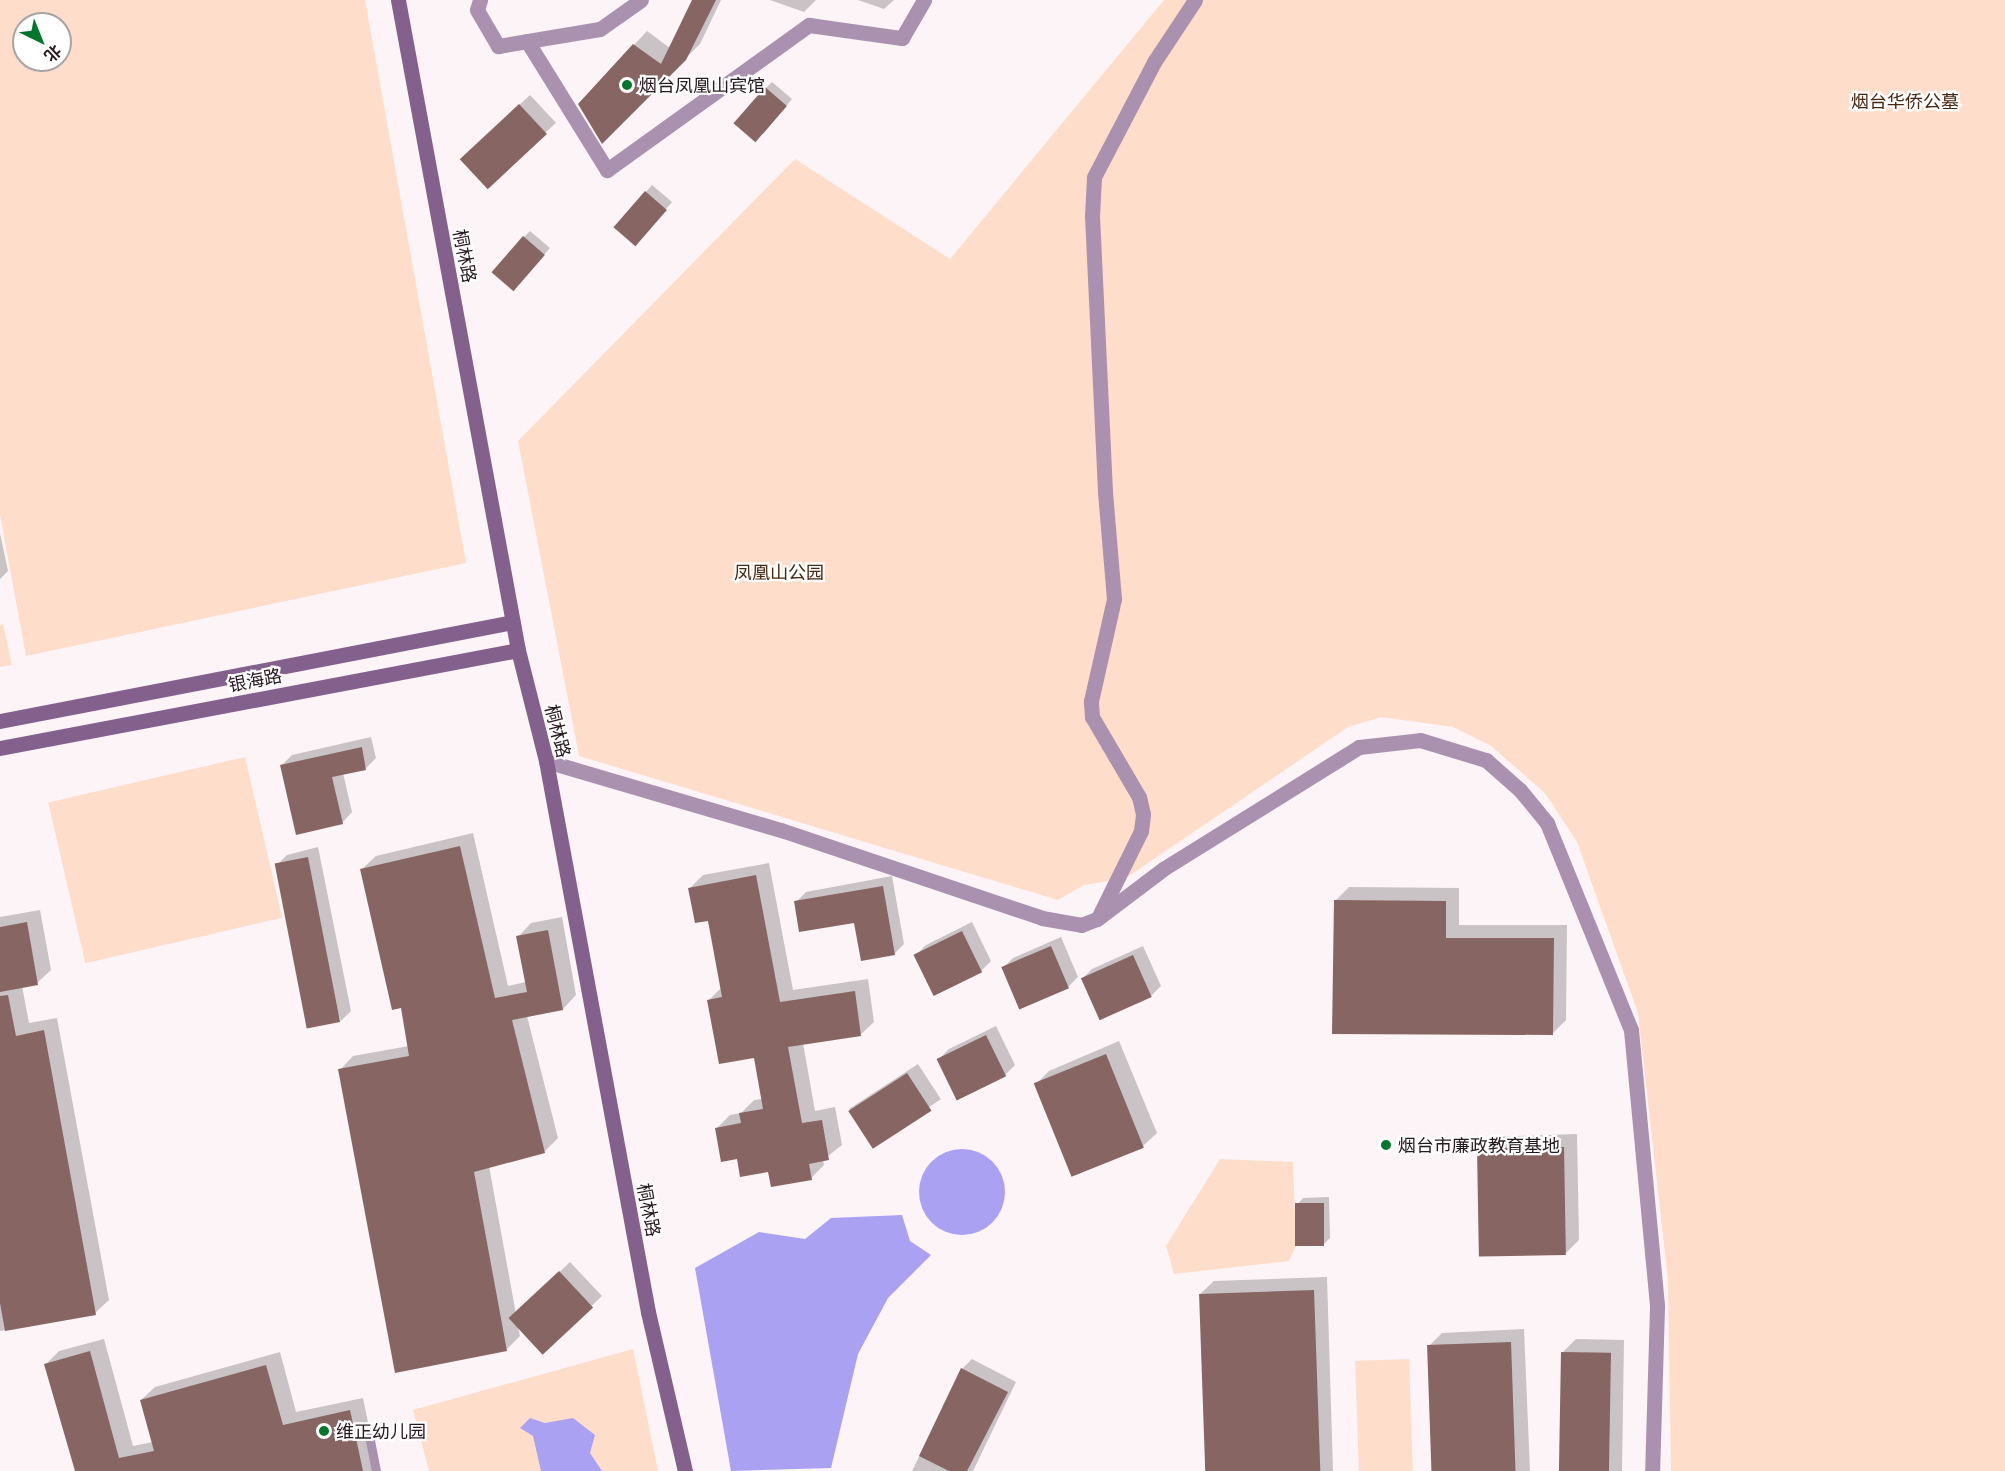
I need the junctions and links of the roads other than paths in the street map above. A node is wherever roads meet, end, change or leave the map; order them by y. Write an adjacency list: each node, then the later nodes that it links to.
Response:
1 (398, 0): 7 (street, 桐林路)
2 (480, 0): 6 (street)
3 (641, 0): 6 (street)
4 (924, 0): 6 (street)
5 (1195, 0): 12 (street)
6 (527, 41)
7 (513, 622): 8 (street, 桐林路); 9 (street, 银海路)
8 (518, 650): 10 (street, 银海路); 11 (street, 桐林路)
9 (0, 721)
10 (0, 748)
11 (546, 761): 12 (street); 15 (street, 桐林路)
12 (1097, 920): 16 (street)
13 (368, 1430): 14 (lane)
14 (375, 1471)
15 (685, 1471)
16 (1652, 1471)

